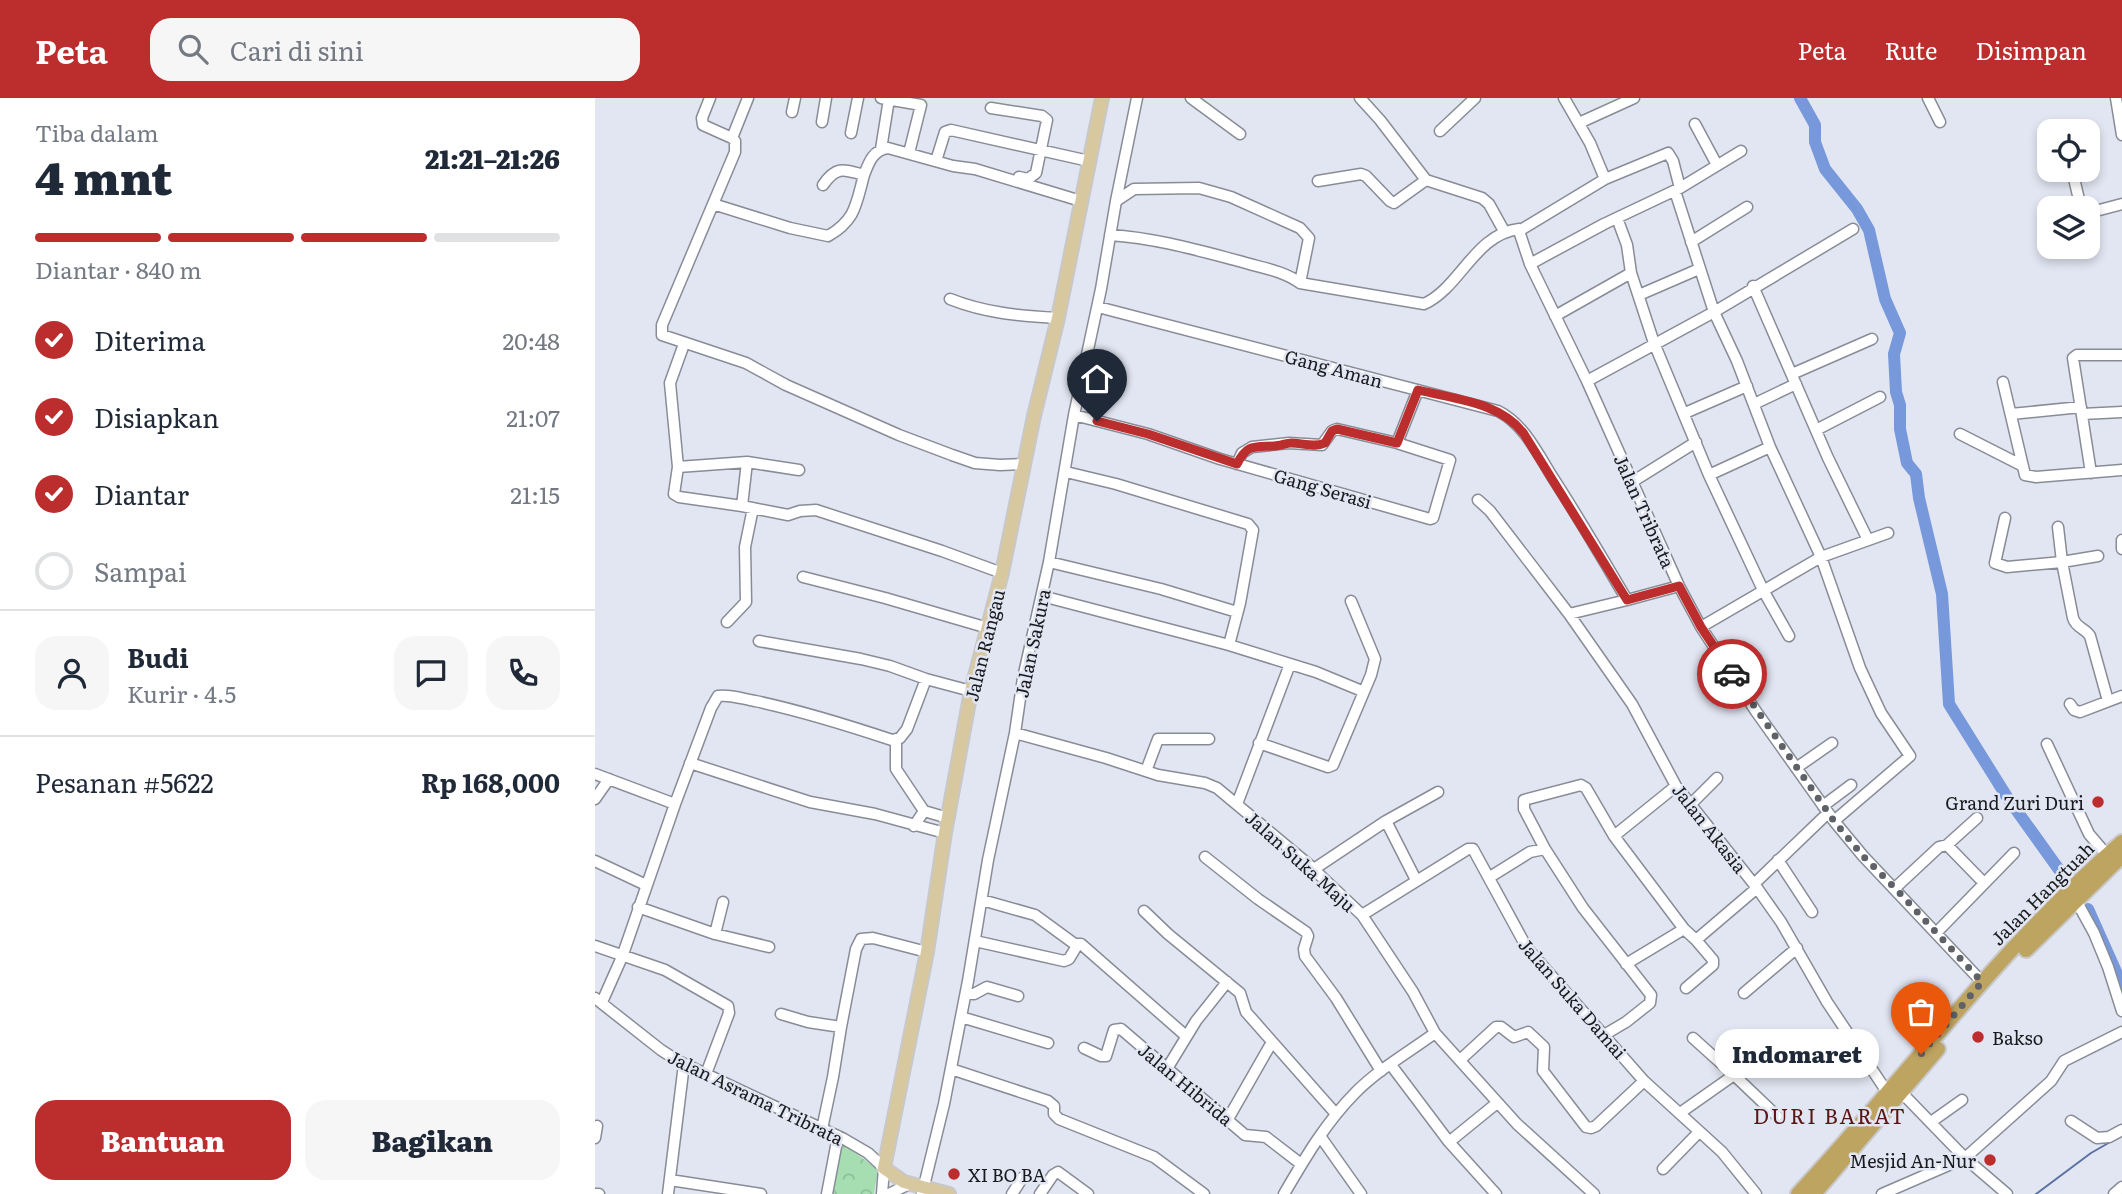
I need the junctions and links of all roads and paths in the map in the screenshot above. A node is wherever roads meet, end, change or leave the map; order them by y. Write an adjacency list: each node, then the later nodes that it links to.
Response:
1 (710, 98): 28 (street)
2 (748, 98): 28 (street)
3 (795, 98): 18 (street)
4 (826, 98): 20 (street)
5 (858, 98): 25 (street)
6 (1102, 98): 34 (main road, Jalan Rangau)
7 (1137, 98): 44 (street, Jalan Sakura)
8 (1191, 98): 16 (street)
9 (1360, 98): 39 (street)
10 (1475, 98): 24 (street)
11 (1564, 98): 22 (street)
12 (1633, 98): 22 (street)
13 (1928, 98): 21 (street)
14 (2116, 98): 19 (street)
15 (885, 99): 29 (street); 32 (street)
16 (1205, 103): 26 (street)
17 (991, 108): 30 (street)
18 (792, 112)
19 (2120, 112): 27 (street)
20 (822, 122)
21 (1940, 122)
22 (1580, 123): 38 (street)
23 (1695, 124): 35 (street)
24 (1440, 131)
25 (851, 133)
26 (1240, 134)
27 (2122, 135)
28 (732, 138): 45 (street)
29 (881, 149): 32 (street); 37 (street)
30 (1042, 150): 33 (street); 34 (street); 36 (street)
31 (1741, 151): 35 (street)
32 (909, 153): 33 (street)
33 (936, 161): 43 (street)
34 (1089, 161): 43 (main road, Jalan Rangau)
35 (1717, 165): 42 (street)
36 (996, 170)
37 (864, 175): 41 (street); 45 (street)
38 (1605, 179): 42 (street); 50 (street)
39 (1426, 180): 40 (street); 52 (street)
40 (1318, 181)
41 (823, 185)
42 (1678, 189): 49 (street); 54 (street)
43 (1081, 201): 65 (main road, Jalan Rangau)
44 (1116, 201): 53 (street, Jalan Sakura); 58 (street)
45 (713, 204): 68 (street)
46 (2122, 204): 48 (street)
47 (1747, 207): 54 (street)
48 (2100, 210)
49 (1617, 218): 55 (street); 57 (street)
50 (1519, 229): 52 (street); 55 (street, Jalan Tribrata)
51 (1853, 229): 59 (street)
52 (1504, 231): 58 (street)
53 (1110, 235): 58 (street); 62 (street, Jalan Sakura)
54 (1691, 242): 56 (street)
55 (1530, 264): 64 (street, Jalan Tribrata)
56 (1699, 269): 60 (street); 63 (street)
57 (1631, 273): 60 (street); 64 (street)
58 (1300, 283)
59 (1753, 286): 63 (street); 70 (street)
60 (1639, 295): 67 (street)
61 (950, 299): 65 (street)
62 (1098, 307): 74 (street, Gang Aman); 81 (street, Jalan Sakura)
63 (1714, 312): 67 (street); 73 (street)
64 (1555, 316): 71 (street, Jalan Tribrata)
65 (1058, 318): 88 (main road, Jalan Rangau)
66 (1872, 339): 70 (street)
67 (1654, 343): 71 (street); 79 (street)
68 (684, 344): 88 (street); 91 (street)
69 (2122, 355): 77 (street)
70 (1794, 379): 76 (street); 82 (street)
71 (1587, 381): 97 (street, Jalan Tribrata)
72 (2003, 382): 80 (street)
73 (1747, 386): 76 (street); 79 (street)
74 (1418, 390): 85 (street); 116 (street, Gang Aman)
75 (1880, 397): 82 (street)
76 (1754, 404): 86 (street)
77 (2081, 411): 78 (street); 80 (street); 95 (street)
78 (2122, 412)
79 (1685, 413): 84 (street)
80 (2011, 414): 90 (street)
81 (1074, 415): 89 (street, Gang Serasi); 94 (street, Jalan Sakura)
82 (1816, 430): 103 (street)
83 (1960, 434): 90 (street)
84 (1696, 442): 96 (street); 97 (street)
85 (1397, 443): 89 (street); 89 (street, Gang Serasi)
86 (1770, 447): 96 (street); 107 (street)
87 (747, 462): 91 (street); 92 (street); 99 (street)
88 (1024, 464): 110 (main road, Jalan Rangau)
89 (1237, 464)
90 (2021, 465): 95 (street)
91 (678, 467): 99 (street)
92 (799, 470)
93 (2122, 470): 95 (street)
94 (1066, 472): 108 (street, Jalan Sakura); 117 (street)
95 (2091, 473)
96 (1709, 475): 113 (street)
97 (1632, 482): 112 (street, Jalan Tribrata)
98 (1478, 500): 118 (street, Jalan Akasia)
99 (747, 507): 110 (street); 119 (street)
100 (2005, 518): 109 (street)
101 (2058, 527): 109 (street)
102 (1888, 533): 103 (street)
103 (1868, 540): 107 (street)
104 (2122, 540): 105 (street)
105 (2122, 549)
106 (2098, 556): 109 (street)
107 (1821, 557): 113 (street); 152 (street)
108 (1049, 562): 114 (street, Jalan Sakura); 117 (street)
109 (2063, 562): 130 (street)
110 (1002, 573): 121 (main road, Jalan Rangau)
111 (803, 577): 121 (street)
112 (1679, 586): 116 (street); 120 (street, Jalan Tribrata)
113 (1763, 590): 120 (street); 122 (street)
114 (1042, 596): 124 (street); 132 (street, Jalan Sakura)
115 (1350, 600): 128 (street)
116 (1627, 600): 118 (street)
117 (1237, 612): 124 (street)
118 (1569, 614): 145 (street, Jalan Akasia)
119 (727, 622)
120 (1701, 627): 139 (street, Jalan Tribrata)
121 (988, 628): 127 (main road, Jalan Rangau)
122 (1790, 636)
123 (759, 641): 126 (street)
124 (1229, 646): 125 (street)
125 (1290, 664): 128 (street); 135 (street)
126 (926, 680): 127 (street); 134 (street)
127 (971, 691): 153 (main road, Jalan Rangau)
128 (1363, 691): 135 (street)
129 (2122, 696): 130 (street)
130 (2108, 701): 131 (street)
131 (2070, 704)
132 (1015, 733): 140 (street, Jalan Suka Maju); 174 (street, Jalan Sakura)
133 (1209, 739): 140 (street)
134 (896, 740): 138 (street); 151 (street)
135 (1259, 743): 149 (street)
136 (1832, 743): 139 (street)
137 (2047, 744): 163 (street)
138 (690, 763): 148 (street); 156 (street)
139 (1796, 768): 152 (street, Jalan Tribrata)
140 (1146, 771): 149 (street, Jalan Suka Maju)
141 (595, 774): 143 (street)
142 (1717, 778): 150 (street)
143 (609, 779): 147 (street); 148 (street)
144 (1851, 785): 152 (street)
145 (1676, 786): 150 (street, Jalan Akasia); 158 (street)
146 (1438, 792): 155 (street)
147 (595, 799)
148 (675, 804): 171 (street)
149 (1237, 804): 167 (street, Jalan Suka Maju)
150 (1690, 805): 172 (street, Jalan Akasia)
151 (924, 811): 153 (street); 156 (street)
152 (1828, 813): 165 (street); 173 (street, Jalan Tribrata)
153 (948, 818): 157 (main road, Jalan Rangau)
154 (1977, 818): 160 (street)
155 (1386, 821): 167 (street); 169 (street)
156 (914, 825): 157 (street)
157 (945, 833): 190 (main road, Jalan Rangau)
158 (1614, 836): 161 (street); 181 (street)
159 (2122, 842): 163 (highway, Jalan Hangtuah)
160 (1947, 845): 170 (street); 173 (street)
161 (1545, 849): 168 (street); 192 (street)
162 (2014, 853): 170 (street)
163 (2115, 855): 176 (highway, Jalan Hangtuah); 194 (highway, Jalan Hangtuah)
164 (1205, 857): 217 (street)
165 (1778, 860): 172 (street); 179 (street)
166 (595, 861): 171 (street)
167 (1314, 869): 180 (street, Jalan Suka Maju)
168 (1490, 877): 169 (street, Jalan Suka Damai); 206 (street, Jalan Suka Damai)
169 (1416, 880): 180 (street, Jalan Suka Damai)
170 (1984, 884): 182 (street)
171 (646, 885): 177 (street)
172 (1756, 886): 184 (street); 189 (street, Jalan Akasia)
173 (1895, 888): 182 (street, Jalan Tribrata)
174 (982, 900): 185 (street, Jalan Sakura); 186 (street)
175 (723, 902): 183 (street)
176 (2077, 902): 200 (street); 221 (highway, Jalan Hangtuah)
177 (638, 907): 183 (street); 191 (street)
178 (1144, 911): 193 (street)
179 (1812, 912)
180 (1362, 915): 205 (street, Jalan Suka Maju)
181 (1684, 929): 184 (street); 192 (street)
182 (1937, 932): 194 (street, Jalan Tribrata)
183 (715, 934): 188 (street)
184 (1696, 940): 195 (street)
185 (975, 941): 186 (street); 196 (street, Jalan Sakura)
186 (1076, 945): 207 (street)
187 (595, 946): 191 (street)
188 (769, 947)
189 (1797, 948): 197 (street); 221 (street, Jalan Akasia)
190 (927, 952): 203 (street); 238 (main road, Jalan Rangau)
191 (622, 957): 199 (street); 218 (street)
192 (1626, 964): 206 (street)
193 (1227, 982): 207 (street); 209 (street)
194 (1982, 982): 221 (highway, Jalan Hangtuah)
195 (1686, 988)
196 (966, 993): 198 (street); 202 (street, Jalan Sakura)
197 (1744, 993)
198 (1019, 996)
199 (599, 1000): 213 (street, Jalan Asrama Tribrata)
200 (2122, 1011)
201 (781, 1014): 203 (street)
202 (961, 1017): 210 (street); 216 (street, Jalan Sakura)
203 (841, 1027): 231 (street)
204 (2122, 1032): 239 (street)
205 (1434, 1033): 212 (street, Jalan Suka Maju); 214 (street)
206 (1604, 1035): 220 (street, Jalan Suka Damai)
207 (1186, 1037): 215 (street)
208 (1693, 1038): 219 (street)
209 (1272, 1042): 224 (street); 227 (street)
210 (1048, 1043)
211 (1084, 1048): 215 (street, Jalan Hibrida)
212 (1460, 1060): 220 (street); 223 (street, Jalan Suka Maju)
213 (684, 1064): 218 (street, Jalan Asrama Tribrata); 243 (street)
214 (1391, 1065): 217 (street); 237 (street)
215 (1168, 1067): 227 (street, Jalan Hibrida)
216 (951, 1069): 245 (street, Jalan Sakura); 255 (street)
217 (1381, 1071): 224 (street)
218 (706, 1074): 231 (street, Jalan Asrama Tribrata)
219 (1734, 1075): 225 (street); 226 (street)
220 (1644, 1081): 225 (street, Jalan Suka Damai)
221 (1894, 1092): 229 (street, Jalan Akasia); 261 (highway, Jalan Hangtuah); 262 (highway, Jalan Hangtuah)
222 (1962, 1100): 229 (street)
223 (1497, 1103): 237 (street); 259 (street, Jalan Suka Maju)
224 (1336, 1114): 235 (street)
225 (1680, 1114): 233 (street, Jalan Suka Damai)
226 (1777, 1115)
227 (1228, 1119): 240 (street, Jalan Hibrida)
228 (2071, 1121): 232 (street)
229 (1931, 1122): 239 (street, Jalan Akasia)
230 (597, 1126): 236 (street)
231 (822, 1129): 234 (street, Jalan Asrama Tribrata)
232 (2122, 1129)
233 (1699, 1132): 241 (street); 260 (street, Jalan Suka Damai)
234 (838, 1136): 238 (street, Jalan Asrama Tribrata); 248 (street)
235 (1320, 1136): 240 (street); 257 (street)
236 (595, 1138)
237 (1450, 1142): 258 (street)
238 (882, 1157): 245 (main road); 249 (street, Jalan Rangau)
239 (1965, 1158): 263 (street); 264 (street, Jalan Akasia)
240 (1301, 1164): 256 (street)
241 (1663, 1169)
242 (1023, 1177): 252 (street)
243 (670, 1180): 246 (street); 247 (street)
244 (2122, 1188): 265 (street)
245 (915, 1189): 250 (street); 251 (main road)
246 (668, 1194)
247 (761, 1194)
248 (827, 1194)
249 (882, 1194)
250 (889, 1194)
251 (949, 1194)
252 (1012, 1194)
253 (1040, 1194): 254 (street)
254 (1088, 1194)
255 (1203, 1194)
256 (1284, 1194)
257 (1361, 1194)
258 (1496, 1194)
259 (1594, 1194)
260 (1756, 1194)
261 (1798, 1194)
262 (1814, 1194)
263 (1882, 1194)
264 (2007, 1194)
265 (2114, 1194)

